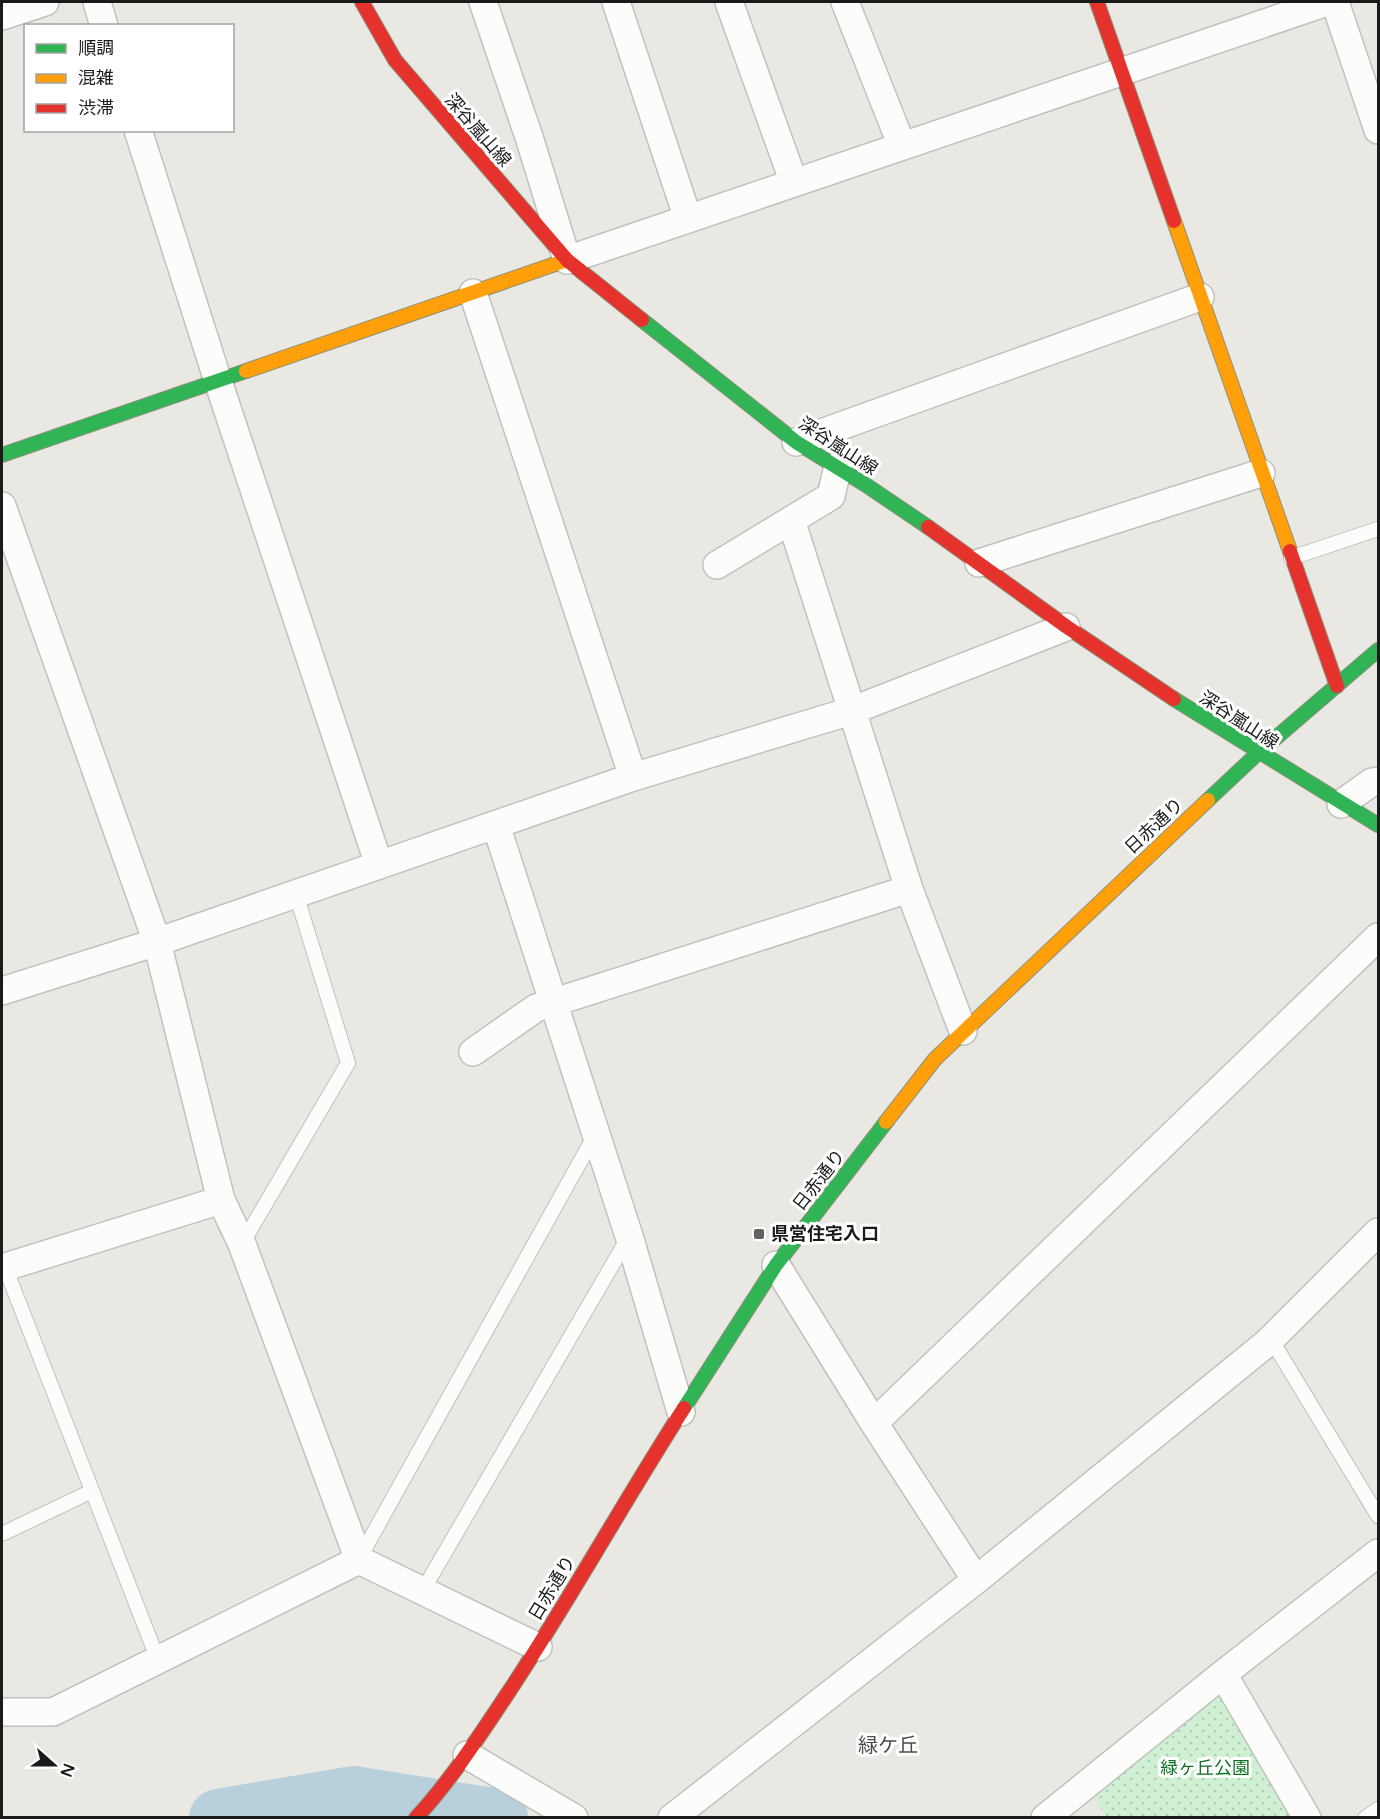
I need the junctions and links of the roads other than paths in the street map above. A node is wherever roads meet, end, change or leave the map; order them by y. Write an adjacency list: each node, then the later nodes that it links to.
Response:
1 (45, 2): 11 (street)
2 (97, 2): 12 (street)
3 (362, 2): 19 (street, 深谷嵐山線)
4 (483, 2): 19 (street)
5 (616, 2): 18 (street)
6 (729, 2): 17 (street)
7 (845, 2): 16 (street)
8 (1097, 2): 13 (street)
9 (1327, 2): 13 (street)
10 (1335, 2): 14 (street)
11 (2, 16)
12 (103, 24)
13 (1120, 72): 16 (street); 21 (street)
14 (1378, 130)
15 (139, 132): 22 (street)
16 (902, 146): 17 (street)
17 (794, 183): 18 (street)
18 (688, 219): 19 (street)
19 (567, 260): 20 (street); 23 (street, 深谷嵐山線)
20 (473, 293): 22 (street); 38 (street)
21 (1200, 297): 23 (street); 26 (street)
22 (218, 381): 24 (street); 43 (street)
23 (796, 442): 25 (street, 深谷嵐山線)
24 (2, 455)
25 (838, 466): 28 (street); 31 (street, 深谷嵐山線)
26 (1262, 473): 30 (street); 31 (street)
27 (2, 506): 47 (street)
28 (791, 520): 32 (street); 36 (street)
29 (1378, 529): 30 (lane)
30 (1292, 558): 35 (street)
31 (979, 563): 33 (street, 深谷嵐山線)
32 (717, 565)
33 (1066, 627): 36 (street); 37 (street, 深谷嵐山線)
34 (1378, 650): 35 (street, 日赤通り)
35 (1337, 686): 37 (street, 日赤通り)
36 (851, 711): 38 (street); 44 (street)
37 (1257, 754): 40 (street, 深谷嵐山線); 50 (street, 日赤通り)
38 (633, 777): 41 (street)
39 (1378, 781): 40 (street)
40 (1341, 804): 42 (street, 深谷嵐山線)
41 (496, 825): 43 (street); 49 (street)
42 (1378, 825)
43 (379, 865): 45 (street)
44 (909, 890): 49 (street); 50 (street)
45 (296, 894): 47 (street); 56 (lane)
46 (1378, 938): 61 (street)
47 (157, 942): 48 (street); 53 (street)
48 (2, 991)
49 (554, 1001): 51 (street); 52 (street)
50 (963, 1031): 57 (street, 日赤通り)
51 (473, 1052)
52 (596, 1133): 55 (street); 66 (lane)
53 (221, 1200): 56 (street); 58 (street)
54 (1378, 1232): 59 (street)
55 (629, 1236): 60 (street); 68 (lane)
56 (242, 1244): 66 (street)
57 (776, 1265): 60 (street, 日赤通り); 61 (street)
58 (3, 1267): 62 (lane)
59 (1271, 1339): 63 (lane); 67 (street)
60 (681, 1412): 69 (street, 日赤通り)
61 (874, 1423): 67 (street)
62 (92, 1491): 64 (lane); 70 (lane)
63 (1378, 1516)
64 (2, 1534)
65 (1378, 1553): 71 (street)
66 (359, 1560): 68 (street); 70 (street)
67 (976, 1580): 77 (street)
68 (423, 1590): 69 (street)
69 (538, 1647): 73 (street, 日赤通り)
70 (158, 1660): 72 (street)
71 (1222, 1674): 78 (street); 79 (street)
72 (2, 1712)
73 (467, 1755): 75 (street, 日赤通り); 76 (street)
74 (1378, 1809): 80 (lane)
75 (416, 1818)
76 (574, 1818)
77 (672, 1818)
78 (1045, 1818)
79 (1307, 1818)
80 (1365, 1818)

